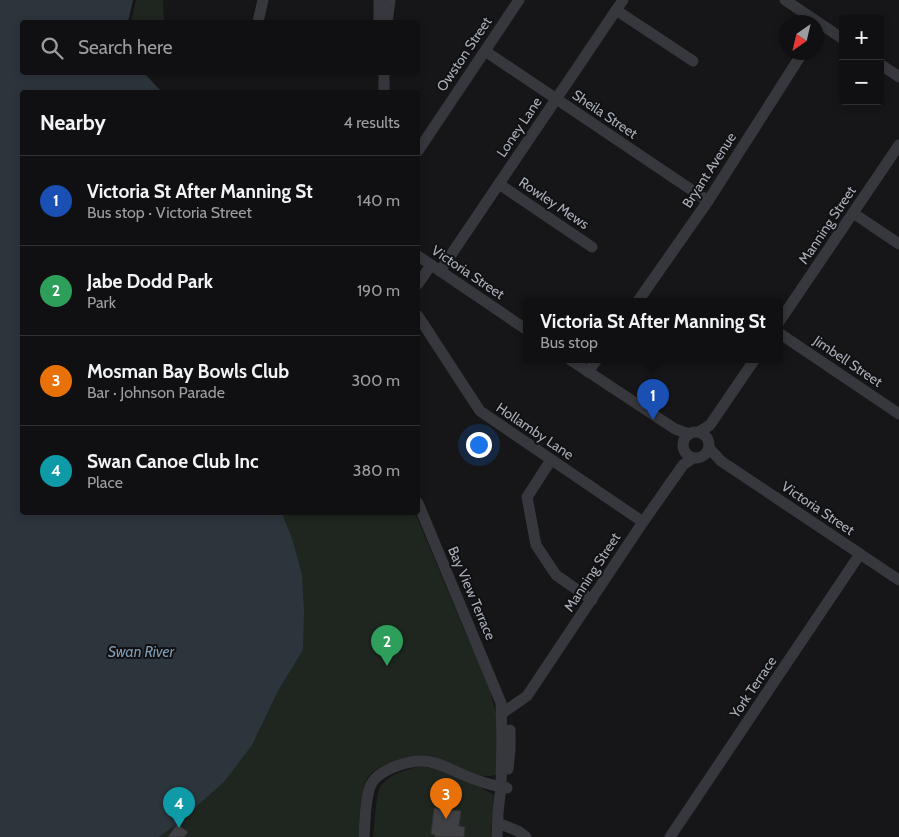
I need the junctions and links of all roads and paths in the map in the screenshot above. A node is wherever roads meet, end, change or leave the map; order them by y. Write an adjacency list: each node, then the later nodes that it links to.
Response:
1 (263, 0): 9 (street)
2 (379, 0): 10 (street)
3 (390, 0): 11 (street)
4 (519, 0): 14 (street, Owston Street)
5 (623, 0): 7 (street, Loney Lane)
6 (785, 0): 8 (street)
7 (616, 10): 16 (street); 21 (street, Loney Lane)
8 (804, 15)
9 (258, 20)
10 (379, 20)
11 (387, 20)
12 (824, 30): 13 (street)
13 (839, 37)
14 (485, 50): 21 (street, Sheila Street); 23 (street, Owston Street)
15 (798, 60): 25 (street, Bryant Avenue)
16 (693, 61)
17 (884, 67): 19 (street)
18 (384, 75): 20 (street)
19 (899, 77)
20 (384, 90)
21 (556, 99): 24 (street, Loney Lane); 25 (street, Sheila Street)
22 (899, 145): 26 (street, Manning Street)
23 (420, 147)
24 (499, 184): 28 (street, Rowley Mews); 30 (street, Loney Lane)
25 (708, 201): 32 (street, Bryant Avenue)
26 (853, 213): 27 (street); 33 (street, Manning Street)
27 (899, 244)
28 (592, 247)
29 (420, 257): 30 (street, Victoria Street)
30 (435, 268): 31 (street); 35 (street, Victoria Street)
31 (420, 282)
32 (640, 298)
33 (783, 316)
34 (420, 319): 43 (street, Hollamby Lane)
35 (523, 327)
36 (783, 336): 41 (street, Jimbell Street)
37 (575, 363): 40 (street)
38 (594, 363): 40 (street)
39 (751, 363): 42 (street, Manning Street)
40 (588, 372): 42 (street)
41 (899, 414)
42 (696, 445): 45 (street, Manning Street); 46 (street, Victoria Street)
43 (551, 460): 45 (street, Hollamby Lane); 48 (street)
44 (420, 508): 49 (street, Bay View Terrace)
45 (643, 522): 48 (street, Manning Street)
46 (860, 554): 47 (street, Victoria Street); 55 (street, York Terrace)
47 (899, 580)
48 (592, 600): 49 (street, Manning Street)
49 (505, 709): 50 (street, Bay View Terrace)
50 (504, 783): 51 (street, Bay View Terrace); 52 (street)
51 (500, 832): 53 (street); 54 (street)
52 (364, 837)
53 (515, 837)
54 (526, 837)
55 (670, 837)

